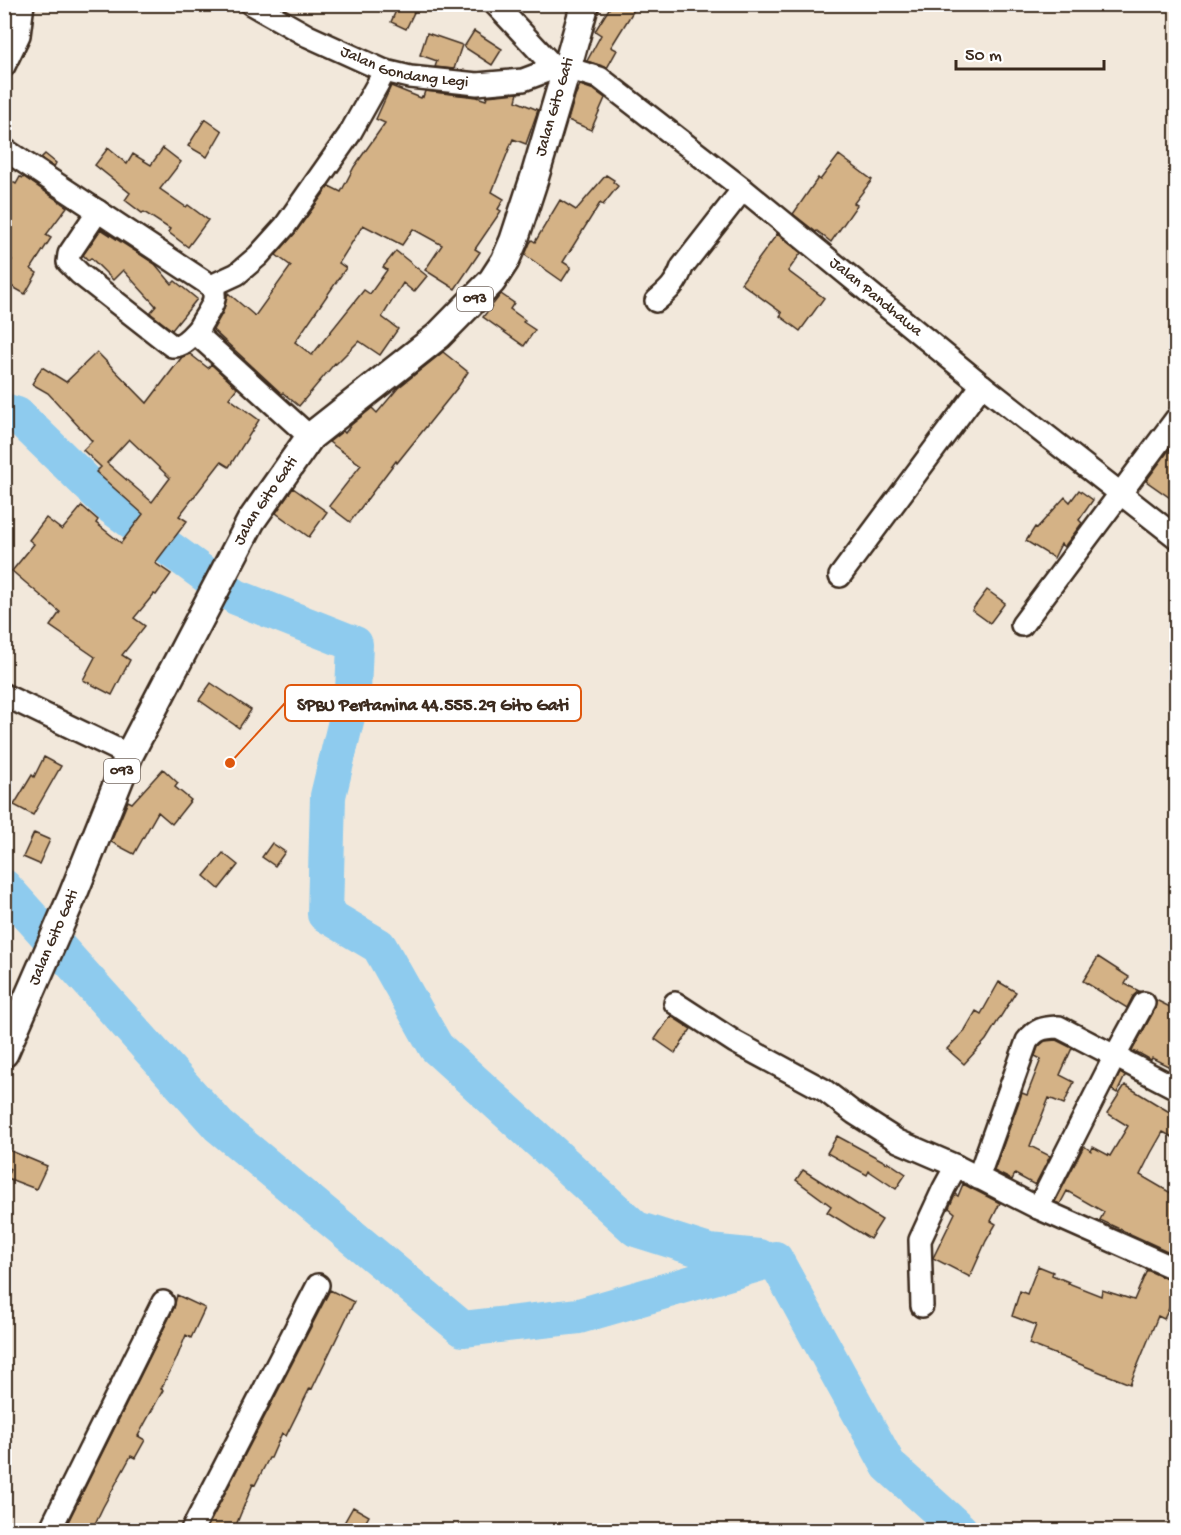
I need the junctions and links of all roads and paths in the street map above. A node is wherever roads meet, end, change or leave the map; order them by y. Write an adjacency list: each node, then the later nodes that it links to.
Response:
1 (23, 4): 5 (street)
2 (495, 4): 6 (street)
3 (585, 4): 6 (main road, Jalan Gito Gati / 093)
4 (256, 6): 7 (street, Jalan Gondang Legi)
5 (4, 66)
6 (561, 68): 7 (street, Jalan Gondang Legi); 9 (street, Jalan Pandhawa); 16 (main road, Jalan Gito Gati / 093)
7 (385, 71): 11 (street)
8 (4, 149): 10 (street)
9 (742, 189): 12 (street); 14 (street, Jalan Pandhawa)
10 (98, 212): 11 (street); 13 (street)
11 (211, 286): 13 (street)
12 (656, 301)
13 (199, 328): 16 (street)
14 (982, 385): 17 (street, Jalan Pandhawa); 19 (street)
15 (1176, 419): 17 (street)
16 (310, 437): 22 (main road, Jalan Gito Gati / 093)
17 (1120, 493): 18 (street, Jalan Pandhawa); 20 (street)
18 (1174, 530)
19 (840, 576)
20 (1022, 625)
21 (4, 695): 22 (street)
22 (129, 755): 25 (main road, Jalan Gito Gati / 093)
23 (675, 1003): 28 (street)
24 (1144, 1003): 26 (street)
25 (4, 1053)
26 (1115, 1056): 27 (street); 29 (street); 30 (street)
27 (1176, 1088)
28 (956, 1166): 29 (street); 34 (street)
29 (978, 1178): 30 (street)
30 (1038, 1208): 31 (street)
31 (1176, 1269)
32 (318, 1285): 36 (street)
33 (163, 1302): 35 (street)
34 (922, 1306)
35 (50, 1530)
36 (192, 1530)

